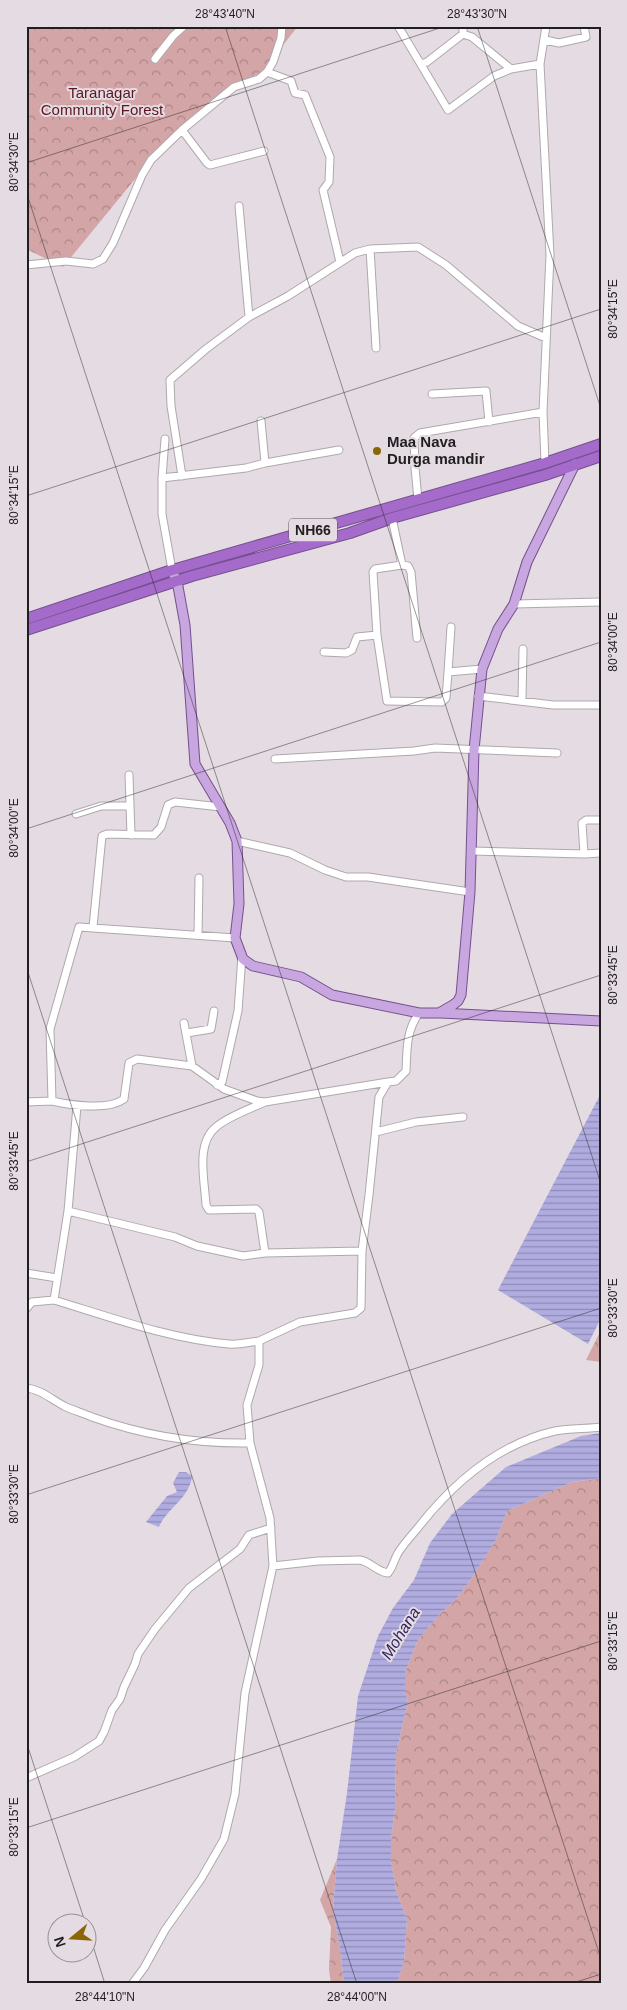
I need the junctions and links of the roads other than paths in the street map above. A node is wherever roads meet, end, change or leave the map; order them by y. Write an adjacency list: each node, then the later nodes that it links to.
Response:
1 (184, 26): 8 (street)
2 (282, 26): 12 (street)
3 (398, 26): 9 (street)
4 (546, 26): 7 (street)
5 (584, 26): 7 (street)
6 (463, 30): 9 (street); 11 (street)
7 (545, 40): 10 (street)
8 (155, 59)
9 (419, 61): 11 (street)
10 (540, 64): 11 (street); 20 (street)
11 (511, 69)
12 (267, 72): 13 (street); 17 (street)
13 (182, 130): 14 (street); 18 (street)
14 (264, 151)
15 (239, 206): 19 (street)
16 (370, 249): 17 (street); 20 (street); 21 (street)
17 (340, 262): 19 (street)
18 (26, 265)
19 (250, 317): 33 (street)
20 (546, 338): 23 (street)
21 (376, 348)
22 (432, 394): 25 (street)
23 (542, 412): 25 (street); 31 (street)
24 (261, 421): 30 (street)
25 (489, 422): 35 (street)
26 (165, 439): 34 (street)
27 (601, 444): 31 (highway, NH66)
28 (339, 450): 30 (street)
29 (601, 456): 32 (highway, NH66)
30 (265, 463): 33 (street)
31 (545, 463): 35 (highway, NH66)
32 (575, 464): 36 (highway, NH66); 41 (main road)
33 (182, 476): 34 (street)
34 (162, 478): 38 (street)
35 (418, 499): 38 (highway, NH66)
36 (392, 518): 37 (street); 39 (highway, NH66)
37 (402, 565): 45 (street); 46 (street)
38 (172, 570): 39 (main road); 42 (highway, NH66)
39 (177, 581): 44 (highway, NH66); 59 (main road)
40 (601, 602): 41 (street)
41 (514, 604): 49 (main road)
42 (26, 619)
43 (451, 627): 50 (street)
44 (26, 630)
45 (377, 635): 48 (street); 50 (street)
46 (417, 638)
47 (523, 649): 52 (street)
48 (324, 652)
49 (482, 668): 50 (street); 51 (main road)
50 (448, 672)
51 (478, 696): 52 (street); 54 (main road)
52 (522, 700): 53 (street)
53 (601, 705)
54 (474, 750): 55 (street); 56 (street); 64 (main road)
55 (557, 753)
56 (275, 759)
57 (129, 774): 58 (street)
58 (130, 806): 60 (street); 62 (street)
59 (221, 807): 62 (street); 63 (main road)
60 (76, 814)
61 (601, 820): 66 (street)
62 (131, 835): 69 (street)
63 (237, 841): 68 (street); 71 (main road)
64 (472, 851): 66 (street); 68 (main road)
65 (601, 853): 66 (street)
66 (584, 854)
67 (199, 878): 70 (street)
68 (470, 892): 75 (main road)
69 (93, 926): 70 (street); 82 (street)
70 (198, 935): 71 (street)
71 (235, 938): 72 (main road)
72 (242, 956): 74 (main road); 81 (street)
73 (214, 1011): 78 (street)
74 (419, 1013): 75 (main road); 80 (street)
75 (439, 1013): 76 (main road)
76 (601, 1021)
77 (184, 1023): 78 (street)
78 (187, 1033): 79 (street)
79 (192, 1066): 81 (street); 85 (street)
80 (388, 1082): 84 (street); 87 (street)
81 (217, 1085): 84 (street)
82 (52, 1101): 83 (street); 85 (street)
83 (26, 1102)
84 (265, 1102): 90 (street)
85 (76, 1106): 88 (street)
86 (463, 1117): 87 (street)
87 (376, 1132): 89 (street)
88 (68, 1211): 90 (street); 92 (street)
89 (362, 1251): 90 (street); 95 (street)
90 (265, 1253)
91 (26, 1273): 92 (street)
92 (57, 1278): 93 (street)
93 (54, 1300): 94 (street); 95 (street)
94 (26, 1309)
95 (259, 1341): 98 (street)
96 (26, 1388): 98 (street)
97 (601, 1428): 100 (street)
98 (250, 1443): 99 (street)
99 (271, 1528): 100 (street); 101 (street)
100 (273, 1566): 102 (street)
101 (26, 1778)
102 (132, 1984)

